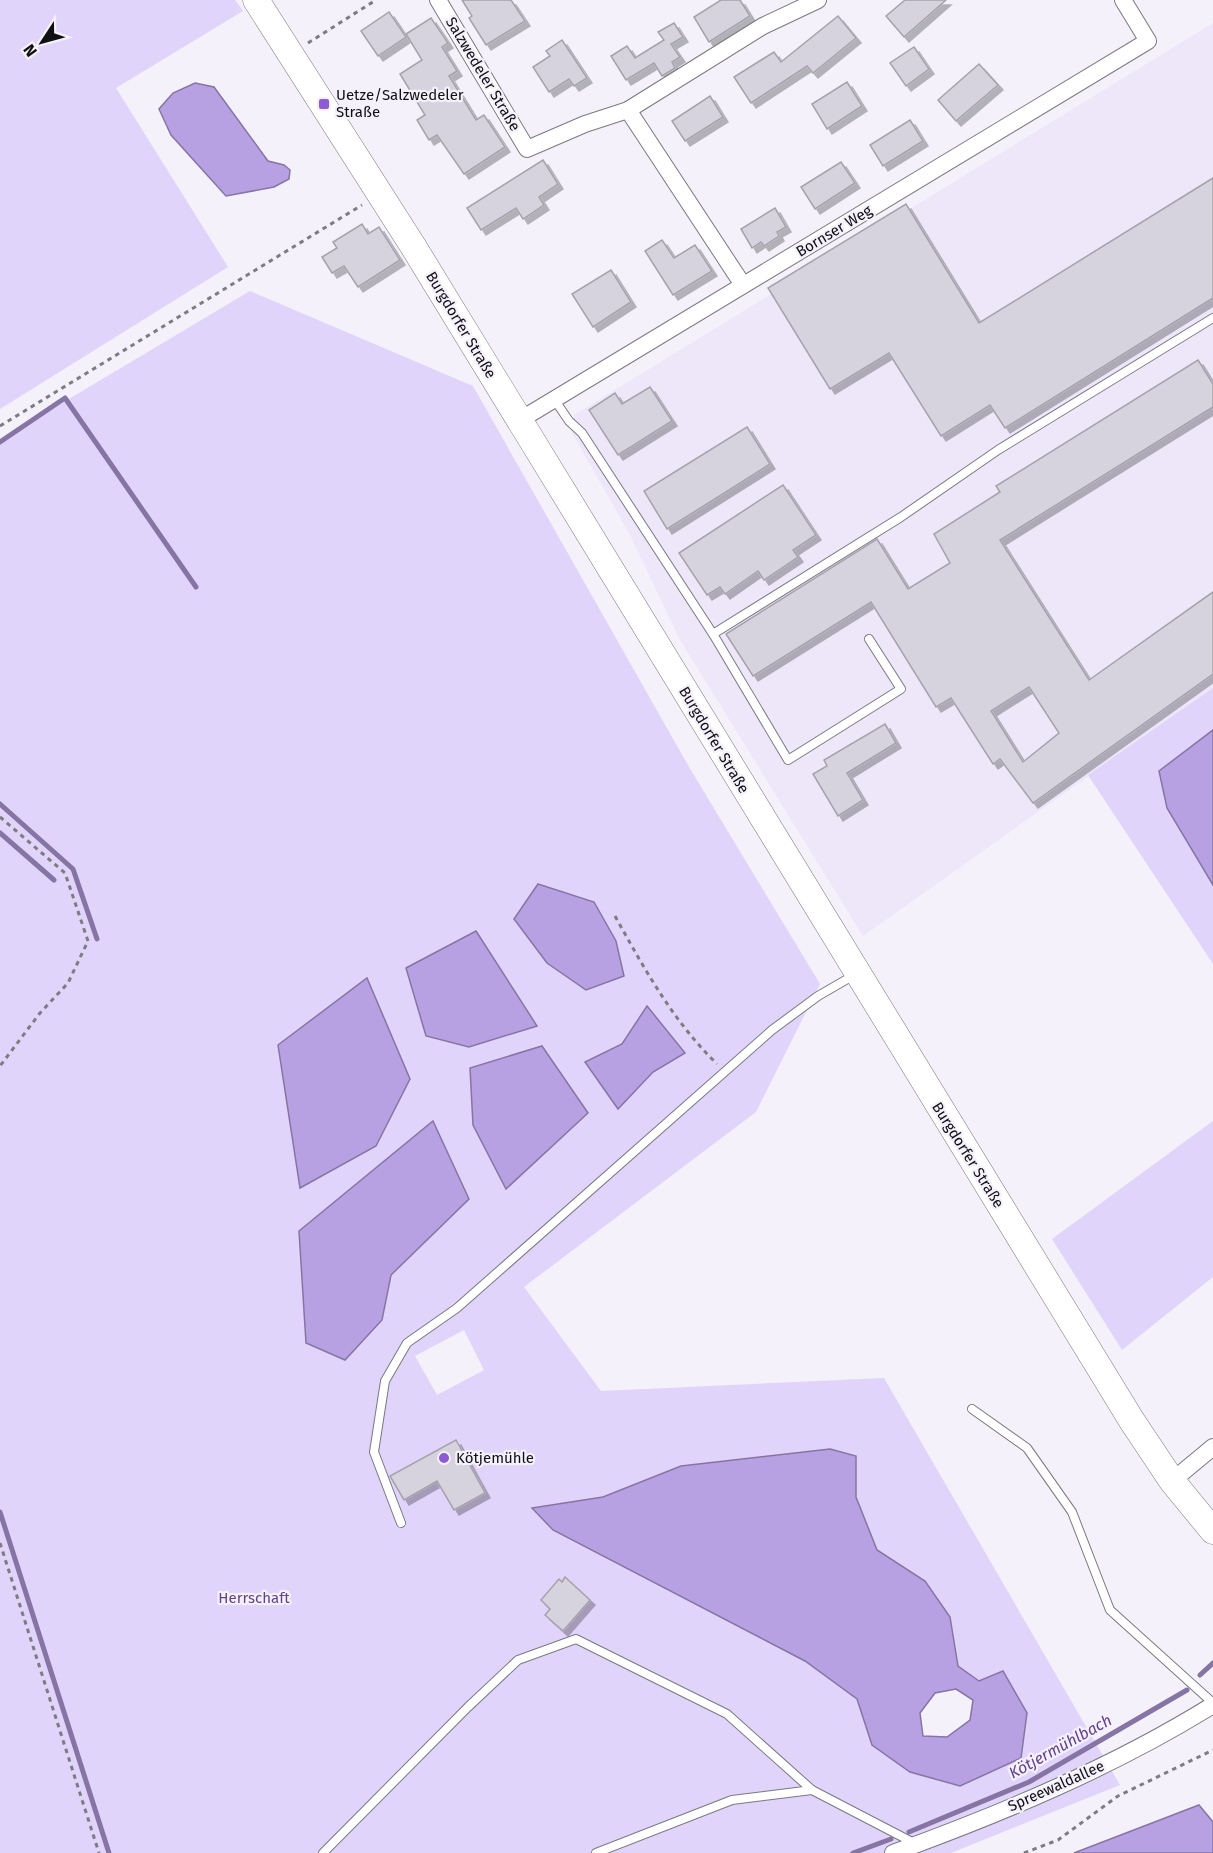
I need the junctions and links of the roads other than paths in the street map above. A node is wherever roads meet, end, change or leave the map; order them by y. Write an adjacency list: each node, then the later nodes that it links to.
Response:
1 (256, 0): 9 (main road, Burgdorfer Straße)
2 (438, 0): 5 (street, Salzwedeler Straße)
3 (818, 0): 5 (street, Salzwedeler Straße)
4 (1123, 0): 6 (street, Bornser Weg)
5 (628, 110): 6 (street)
6 (743, 285): 8 (street, Bornser Weg)
7 (1213, 318): 10 (lane)
8 (554, 399): 9 (street, Bornser Weg); 10 (lane)
9 (520, 420): 12 (main road, Burgdorfer Straße)
10 (712, 634): 11 (lane)
11 (869, 639)
12 (857, 974): 15 (main road, Burgdorfer Straße); 16 (lane)
13 (972, 1409): 18 (lane)
14 (1213, 1448): 15 (street)
15 (1172, 1481): 17 (main road, Burgdorfer Straße)
16 (401, 1523)
17 (1213, 1531)
18 (1213, 1704): 20 (street, Spreewaldallee)
19 (812, 1790): 20 (lane); 21 (lane); 22 (lane)
20 (916, 1844): 23 (street, Spreewaldallee)
21 (323, 1853)
22 (596, 1853)
23 (893, 1853)

